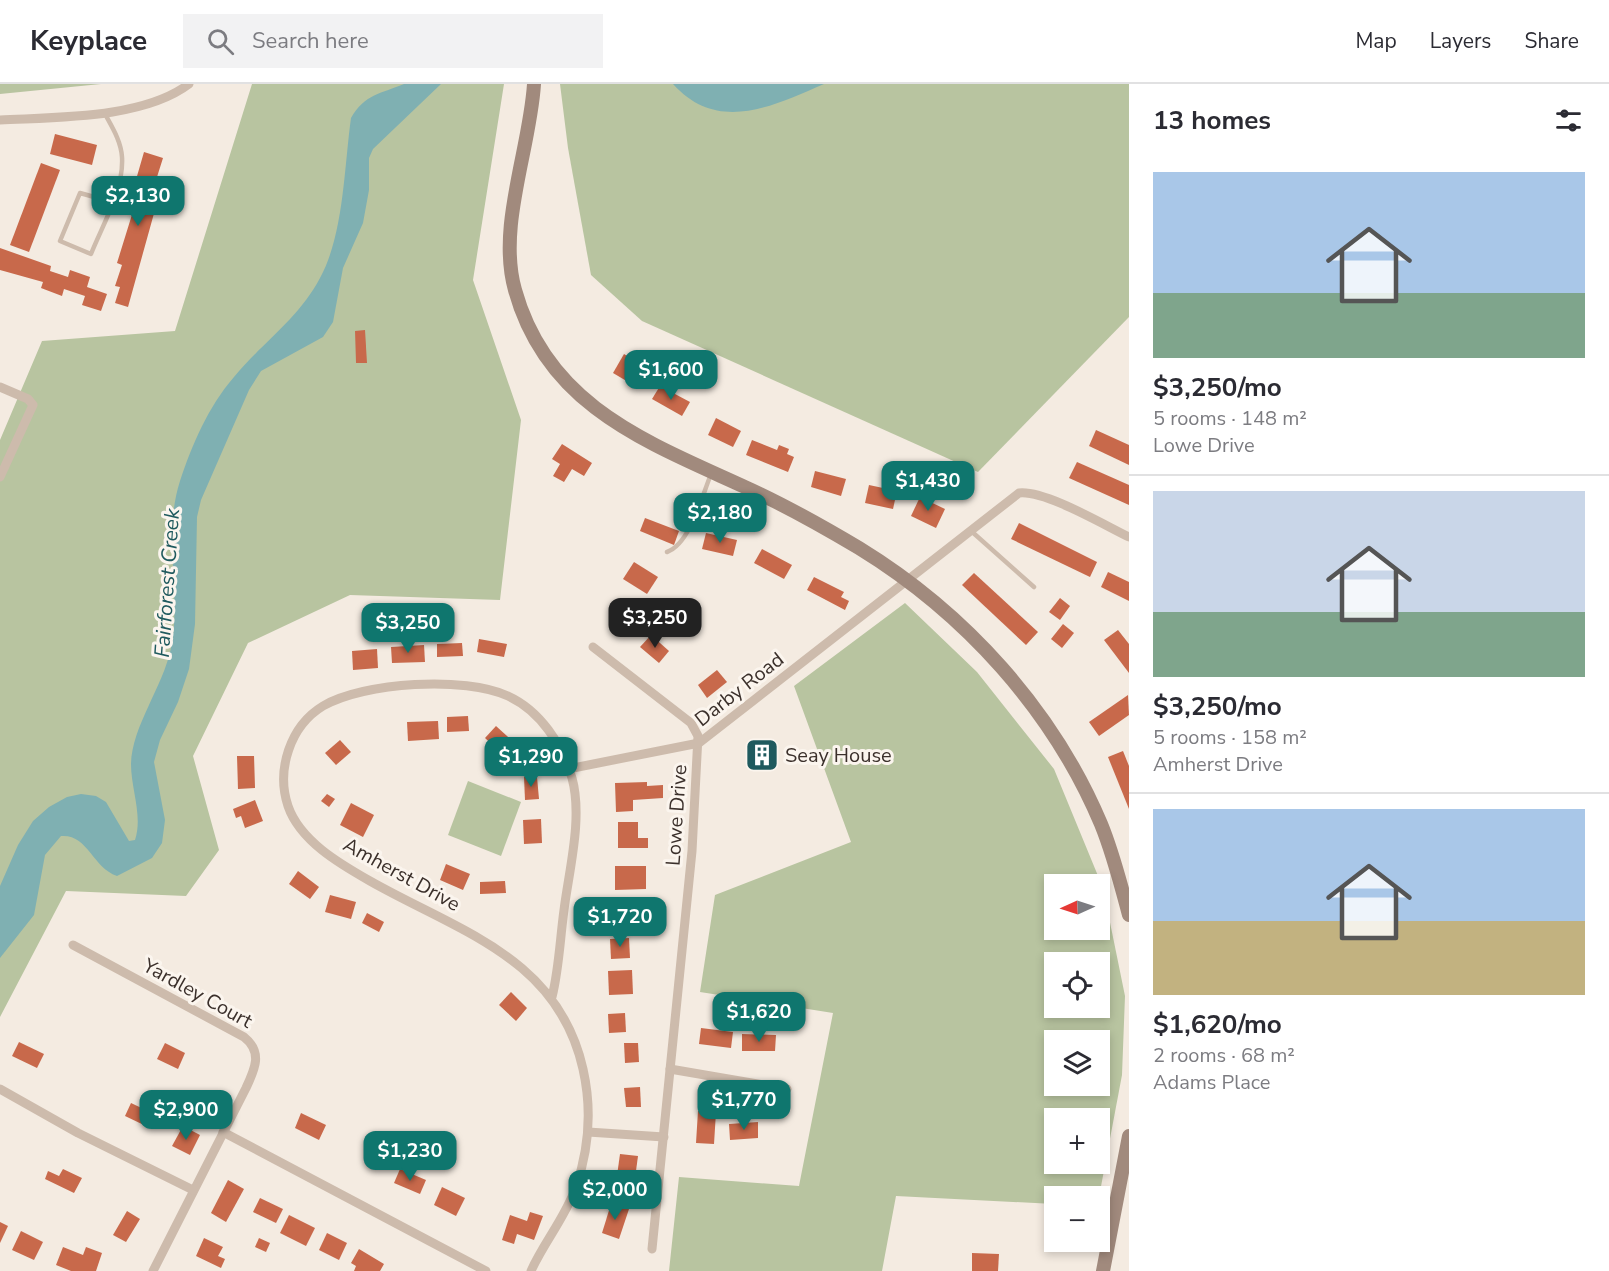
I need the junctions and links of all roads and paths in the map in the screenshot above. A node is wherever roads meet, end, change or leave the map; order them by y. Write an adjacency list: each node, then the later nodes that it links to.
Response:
1 (189, 84): 3 (street)
2 (534, 84): 7 (street)
3 (104, 111): 4 (street); 5 (lane)
4 (0, 120)
5 (112, 202): 5 (lane)
6 (0, 387): 8 (street)
7 (712, 472): 11 (lane); 12 (street)
8 (0, 477)
9 (970, 530): 10 (street, Darby Road); 12 (street, Darby Road); 13 (lane)
10 (1129, 537)
11 (667, 552)
12 (906, 580): 15 (street, Darby Road); 17 (street)
13 (1034, 587)
14 (593, 647): 15 (street, Lowe Drive)
15 (699, 743): 16 (street, Darby Road); 21 (street, Lowe Drive)
16 (568, 769): 20 (street, Amherst Drive); 20 (street, Amherst Drive)
17 (1123, 873): 18 (street)
18 (1129, 915)
19 (73, 945): 24 (street, Yardley Court)
20 (552, 997): 25 (street, Amherst Drive)
21 (670, 1069): 23 (street); 27 (street, Lowe Drive)
22 (0, 1089): 28 (street)
23 (787, 1089)
24 (223, 1132): 28 (street); 31 (street)
25 (588, 1132): 27 (street); 32 (street, Amherst Drive)
26 (1129, 1136): 33 (street)
27 (664, 1137): 29 (street, Lowe Drive)
28 (193, 1190): 30 (street)
29 (652, 1250)
30 (153, 1271)
31 (486, 1271)
32 (531, 1271)
33 (1103, 1271)

